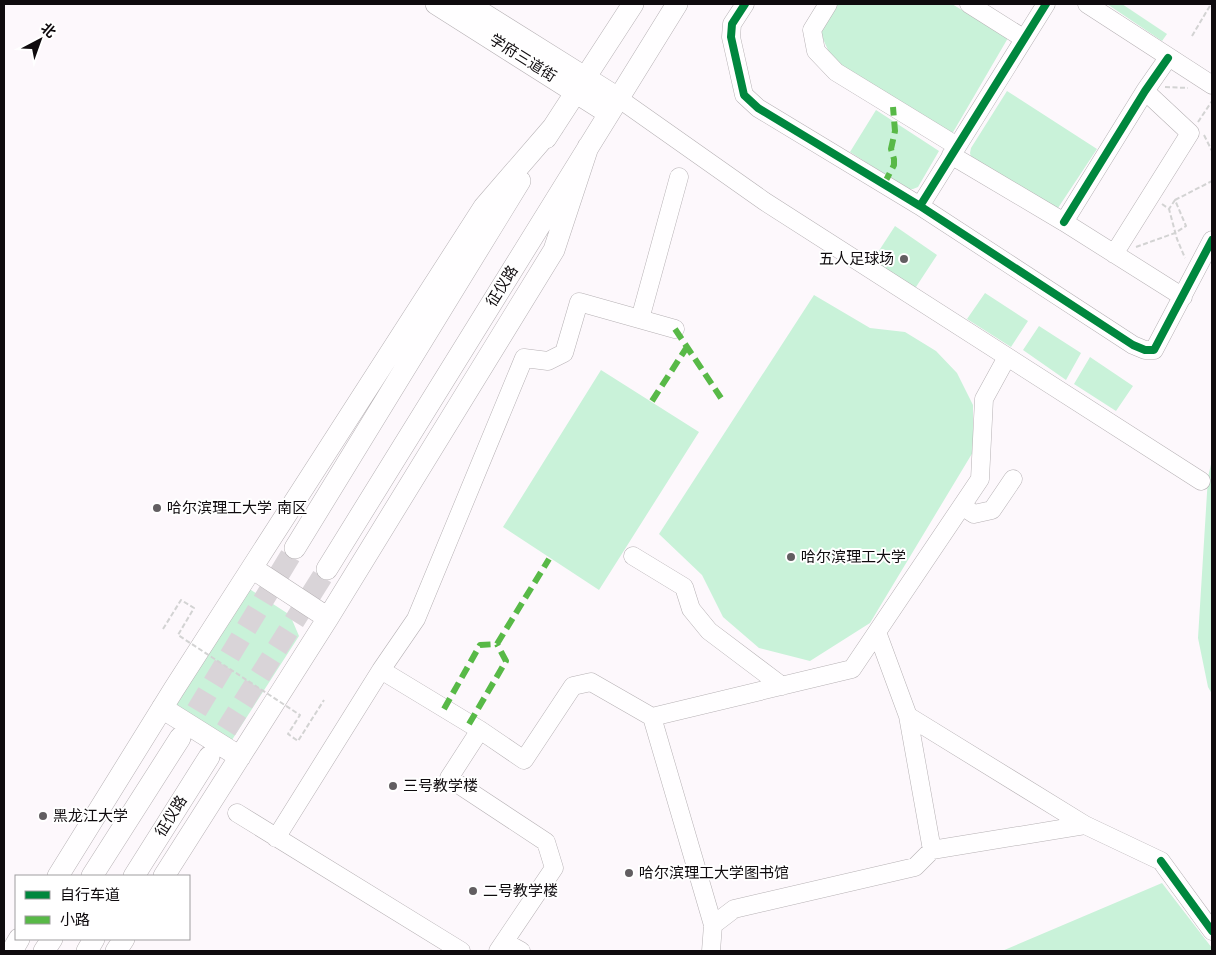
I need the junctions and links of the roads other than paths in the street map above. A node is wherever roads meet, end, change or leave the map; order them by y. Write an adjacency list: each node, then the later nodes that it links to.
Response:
1 (436, 4): 12 (main road, 学府三道街)
2 (468, 4): 12 (main road, 学府三道街)
3 (633, 4): 12 (main road)
4 (677, 4): 15 (main road, 征仪路)
5 (745, 4): 20 (street)
6 (828, 4): 18 (street)
7 (970, 4): 10 (street)
8 (1046, 4): 10 (street)
9 (1087, 4): 11 (street)
10 (1023, 38): 18 (street)
11 (1168, 58): 13 (street); 14 (street)
12 (582, 85): 15 (main road, 学府三道街); 16 (main road)
13 (1212, 85)
14 (1152, 89): 21 (street); 23 (street)
15 (613, 105): 17 (main road, 征仪路); 27 (street)
16 (554, 126): 31 (main road); 33 (main road)
17 (588, 147): 34 (main road, 征仪路); 35 (main road)
18 (954, 150): 20 (street); 21 (street)
19 (679, 177): 25 (street)
20 (920, 206): 24 (street)
21 (1064, 222): 23 (street)
22 (1212, 240): 24 (street)
23 (1114, 254): 24 (street)
24 (1183, 297)
25 (640, 319): 26 (street); 37 (street)
26 (675, 329)
27 (1007, 356): 29 (street); 30 (street)
28 (1013, 479): 30 (street)
29 (1201, 481)
30 (962, 506): 36 (street)
31 (295, 548)
32 (633, 556): 38 (street)
33 (252, 568): 35 (main road); 39 (main road)
34 (327, 568)
35 (328, 618): 45 (main road)
36 (877, 632): 38 (street); 40 (street)
37 (381, 670): 42 (street); 48 (street)
38 (782, 686): 41 (street)
39 (162, 708): 45 (main road); 50 (main road)
40 (908, 716): 47 (street); 49 (street)
41 (652, 717): 42 (street); 54 (street)
42 (480, 730): 60 (street)
43 (180, 738): 51 (main road)
44 (209, 757): 52 (main road, 征仪路)
45 (240, 757): 53 (main road)
46 (237, 813): 48 (street)
47 (1085, 824): 49 (street); 55 (street)
48 (276, 838): 65 (street)
49 (932, 850): 54 (street)
50 (59, 875)
51 (93, 875)
52 (135, 875)
53 (165, 875)
54 (713, 925): 67 (street)
55 (1212, 931)
56 (18, 940): 61 (main road)
57 (51, 940): 62 (main road)
58 (93, 940): 63 (main road)
59 (123, 940): 64 (main road)
60 (502, 947): 66 (street)
61 (12, 951)
62 (44, 951)
63 (87, 951)
64 (116, 951)
65 (460, 951)
66 (521, 951)
67 (711, 951)

